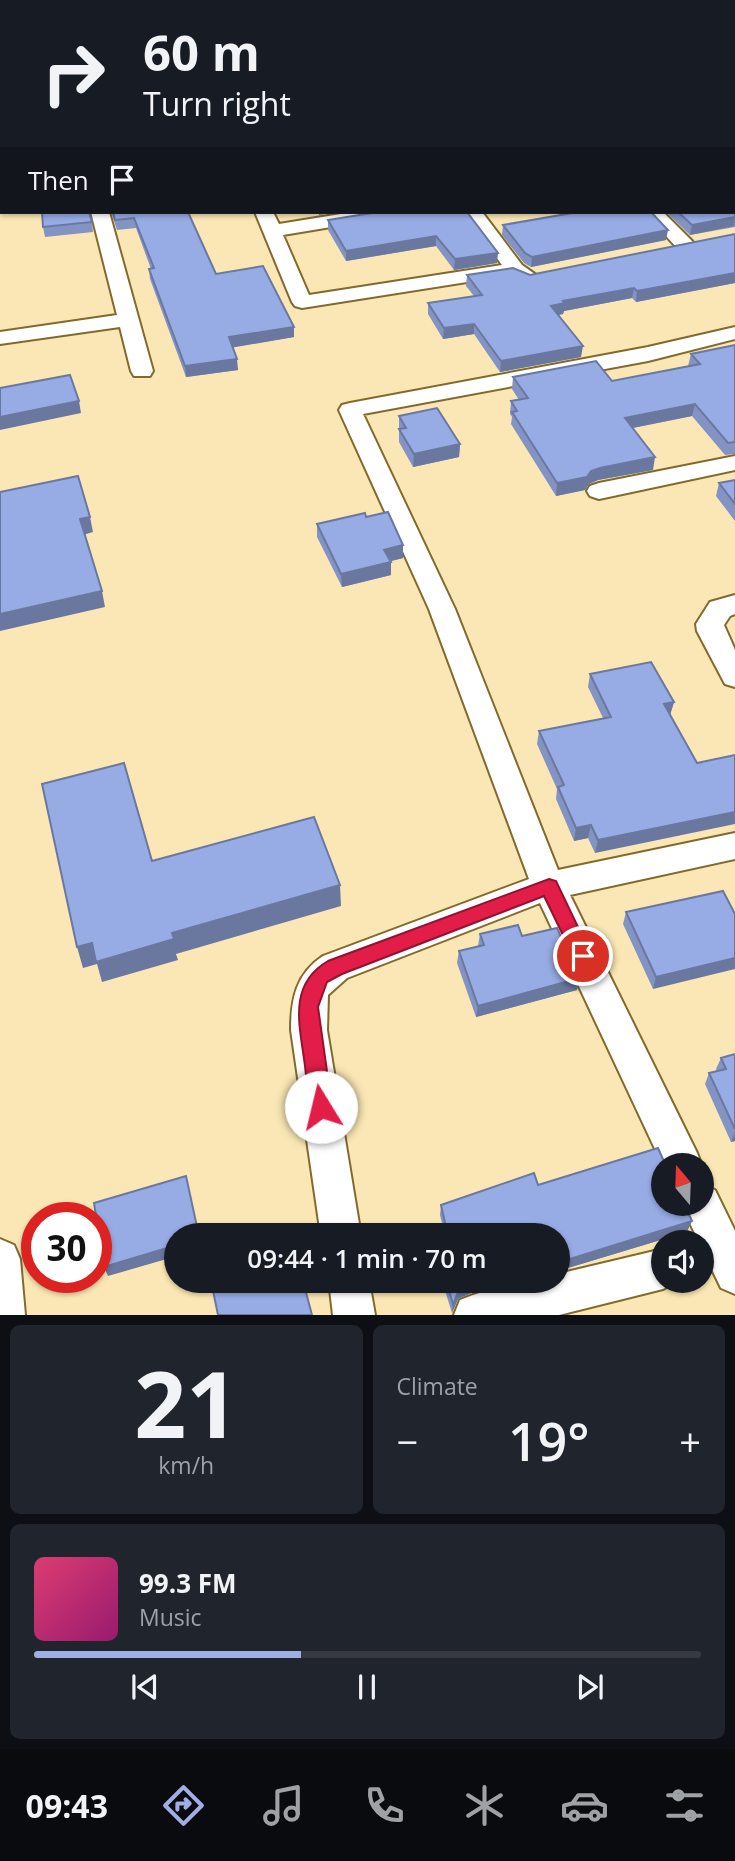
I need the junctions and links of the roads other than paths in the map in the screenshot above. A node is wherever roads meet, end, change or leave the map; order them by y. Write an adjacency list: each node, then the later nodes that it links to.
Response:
1 (101, 214): 12 (street)
2 (265, 214): 6 (street)
3 (373, 214): 6 (street)
4 (474, 214): 10 (street)
5 (655, 214): 8 (street)
6 (273, 231): 10 (street)
7 (710, 240): 8 (street)
8 (685, 245): 9 (street)
9 (659, 250)
10 (515, 269): 11 (street)
11 (554, 272)
12 (128, 320): 13 (street); 15 (street)
13 (0, 338)
14 (732, 338): 21 (street)
15 (142, 371)
16 (735, 463): 17 (street)
17 (599, 491)
18 (735, 604): 19 (street)
19 (735, 677)
20 (735, 846): 21 (street)
21 (549, 886): 22 (street); 24 (street)
22 (677, 1153)
23 (705, 1216): 26 (street)
24 (339, 1223)
25 (0, 1259): 29 (street)
26 (721, 1263)
27 (651, 1272): 31 (street)
28 (351, 1293): 30 (street)
29 (5, 1315)
30 (354, 1315)
31 (475, 1315)

